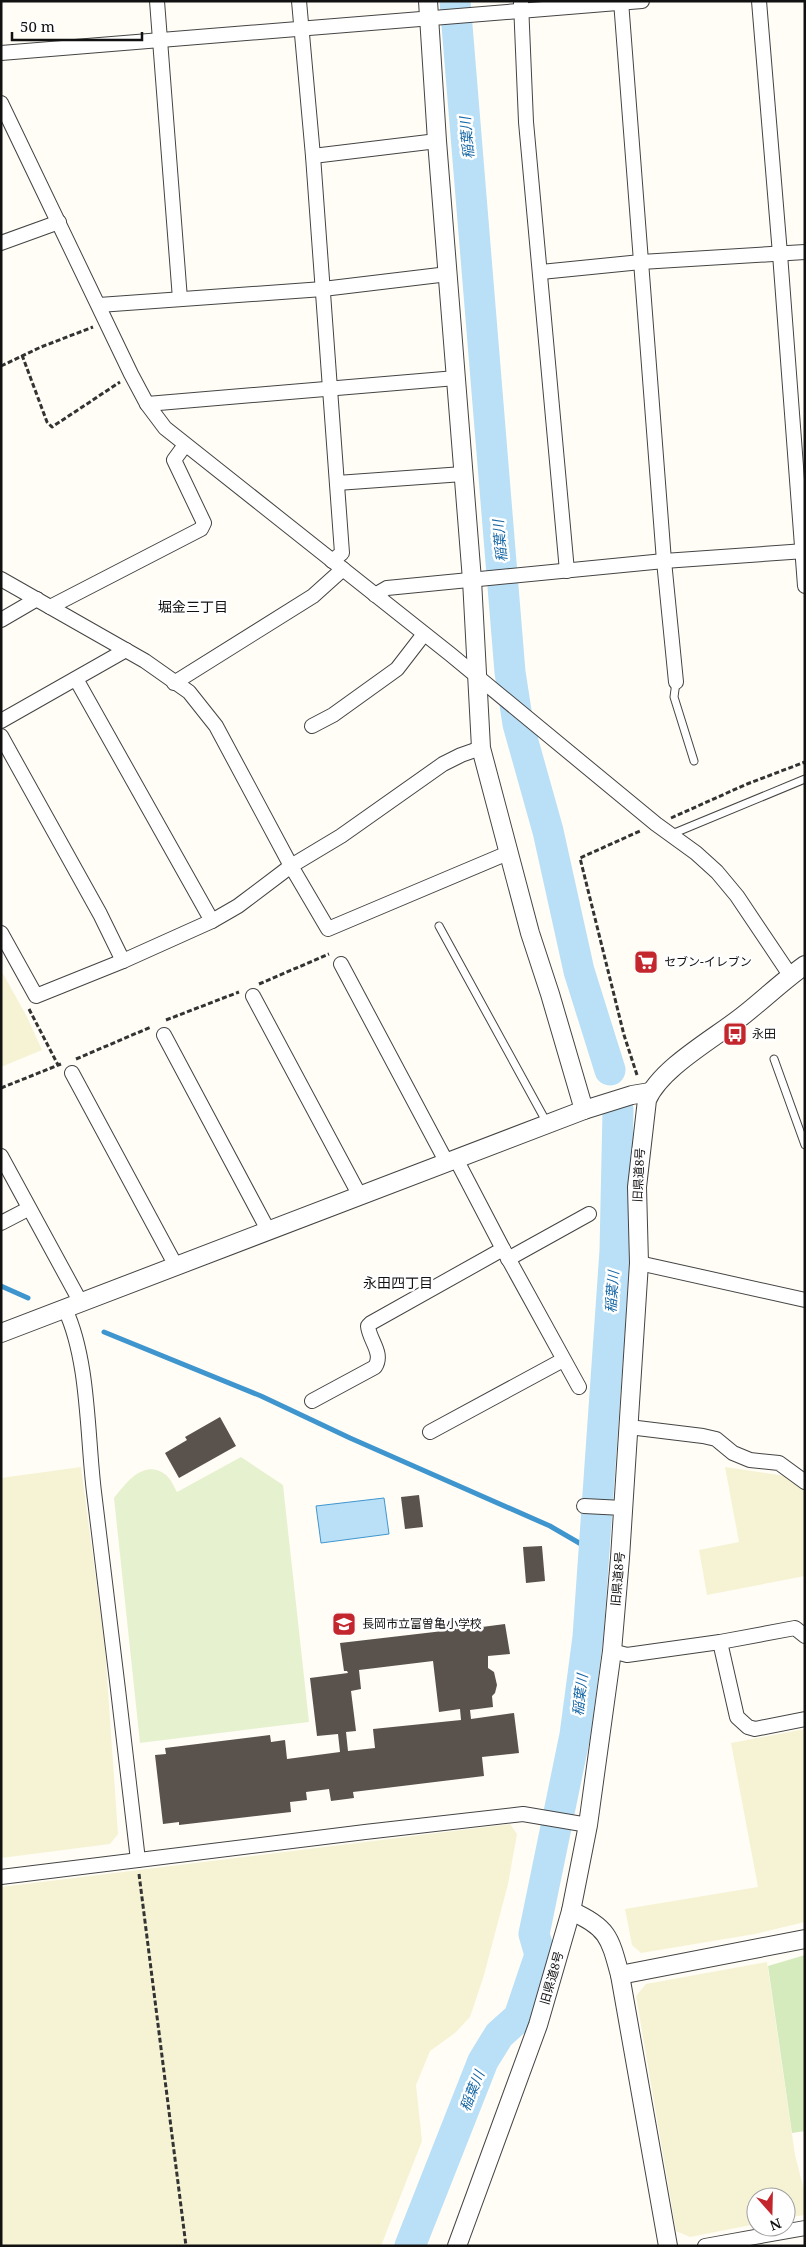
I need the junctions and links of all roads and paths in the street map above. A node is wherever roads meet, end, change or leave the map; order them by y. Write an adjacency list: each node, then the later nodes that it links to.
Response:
1 (157, 1): 9 (street)
2 (299, 1): 8 (street)
3 (642, 1): 5 (street)
4 (759, 1): 17 (street)
5 (621, 2): 6 (street); 18 (street)
6 (521, 6): 7 (street); 19 (street)
7 (428, 10): 8 (street); 12 (street)
8 (301, 28): 9 (street); 13 (street)
9 (160, 39): 10 (street); 22 (street)
10 (1, 53)
11 (1, 103): 14 (street)
12 (437, 141): 13 (street); 20 (street)
13 (313, 156): 21 (street)
14 (59, 222): 15 (street); 23 (street)
15 (1, 243)
16 (805, 252): 17 (street)
17 (780, 254): 18 (street); 34 (street)
18 (641, 262): 19 (street); 35 (street)
19 (541, 272): 37 (street)
20 (448, 274): 21 (street); 28 (street)
21 (323, 289): 22 (street); 29 (street)
22 (180, 299): 23 (street)
23 (99, 305): 24 (street)
24 (106, 322): 25 (path); 27 (street)
25 (22, 355): 26 (path); 27 (path)
26 (1, 366)
27 (131, 374): 30 (street)
28 (456, 378): 29 (street); 32 (street)
29 (330, 389): 30 (street); 33 (street)
30 (147, 404): 31 (street)
31 (185, 445): 36 (street); 43 (street)
32 (463, 474): 33 (street); 39 (street)
33 (337, 483): 36 (street)
34 (804, 551): 35 (street); 40 (street)
35 (664, 561): 37 (street); 49 (street)
36 (337, 565): 41 (street); 50 (street)
37 (567, 571): 39 (street)
38 (1, 580): 42 (street)
39 (472, 580): 41 (street); 48 (street)
40 (805, 586)
41 (375, 595): 45 (street)
42 (37, 599): 43 (street); 44 (street)
43 (50, 607): 46 (street)
44 (1, 620)
45 (424, 634): 48 (street); 52 (street)
46 (126, 650): 47 (street); 50 (street)
47 (76, 679): 51 (street); 62 (street)
48 (478, 679): 54 (street); 58 (street)
49 (676, 682): 55 (lane)
50 (174, 683): 61 (street)
51 (1, 721)
52 (312, 726)
53 (1, 736): 65 (street)
54 (481, 748): 60 (street); 61 (street)
55 (694, 761)
56 (805, 762): 58 (path)
57 (805, 779): 59 (lane)
58 (656, 824): 59 (street); 72 (path)
59 (672, 834): 67 (street)
60 (508, 853): 61 (street); 75 (street)
61 (291, 866): 62 (street)
62 (212, 922): 65 (street)
63 (439, 926): 76 (lane)
64 (1, 933): 65 (street)
65 (123, 961)
66 (341, 964): 68 (path); 79 (street)
67 (798, 970): 74 (street)
68 (248, 991): 69 (path); 80 (street)
69 (161, 1027): 73 (path); 84 (street)
70 (774, 1059): 77 (lane)
71 (72, 1073): 87 (street)
72 (637, 1075)
73 (1, 1088)
74 (650, 1092): 75 (street); 86 (street, 旧県道8号)
75 (584, 1110): 76 (street)
76 (548, 1125): 79 (street)
77 (805, 1145)
78 (1, 1156): 81 (street)
79 (452, 1161): 80 (street); 85 (street)
80 (360, 1196): 84 (street)
81 (28, 1208): 83 (street); 89 (street)
82 (589, 1214): 85 (street)
83 (1, 1222)
84 (268, 1230): 87 (street)
85 (505, 1254): 91 (street); 93 (street)
86 (639, 1263): 88 (street); 94 (street, 旧県道8号)
87 (176, 1266): 89 (street)
88 (805, 1300)
89 (73, 1306): 90 (street); 104 (street)
90 (1, 1333)
91 (563, 1360): 92 (street); 95 (street)
92 (579, 1387)
93 (312, 1401)
94 (629, 1428): 96 (street); 98 (street, 旧県道8号)
95 (430, 1432)
96 (805, 1482)
97 (584, 1506): 98 (street)
98 (619, 1508): 101 (street, 旧県道8号)
99 (805, 1636): 100 (street)
100 (720, 1642): 101 (street); 102 (street)
101 (612, 1651): 103 (street, 旧県道8号)
102 (805, 1719)
103 (588, 1825): 104 (street); 106 (street, 旧県道8号)
104 (138, 1860): 105 (street); 110 (path)
105 (1, 1877)
106 (571, 1911): 108 (street); 111 (street, 旧県道8号)
107 (805, 1939): 108 (street)
108 (620, 1975): 112 (street)
109 (805, 2228): 113 (street)
110 (186, 2246)
111 (457, 2246)
112 (668, 2246)
113 (705, 2246)

